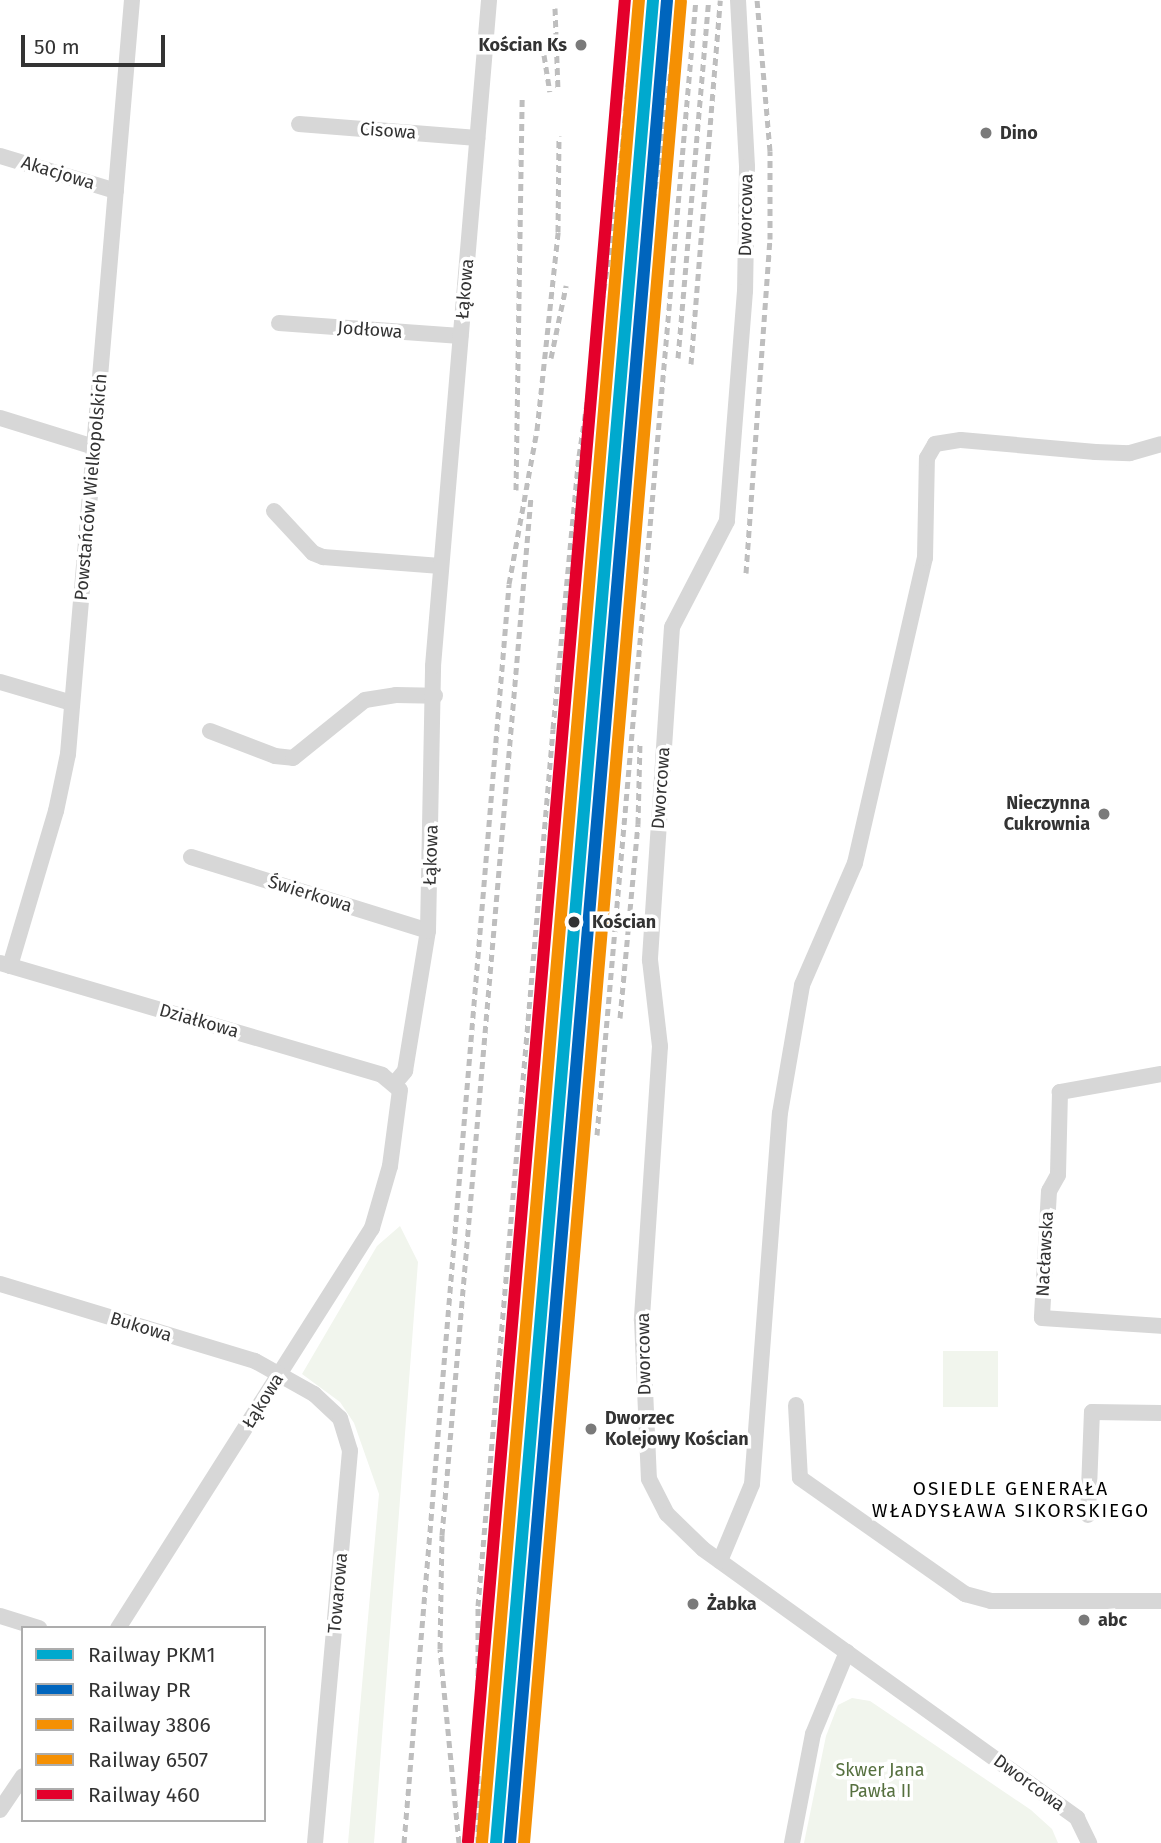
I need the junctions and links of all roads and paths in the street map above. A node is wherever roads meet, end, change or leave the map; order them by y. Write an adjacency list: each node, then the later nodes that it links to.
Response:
1 (132, 0): 7 (street, Powstańców Wielkopolskich)
2 (489, 0): 5 (street, Łąkowa)
3 (738, 0): 30 (street, Dworcowa)
4 (299, 124): 5 (street, Cisowa)
5 (477, 138): 9 (street, Łąkowa)
6 (0, 156): 7 (street, Akacjowa)
7 (116, 191): 12 (street, Powstańców Wielkopolskich)
8 (279, 323): 9 (street, Jodłowa)
9 (461, 336): 14 (street, Łąkowa)
10 (0, 418): 12 (street)
11 (1161, 444): 30 (street)
12 (94, 447): 17 (street, Powstańców Wielkopolskich)
13 (274, 511): 14 (street)
14 (441, 566): 16 (street, Łąkowa)
15 (0, 682): 17 (street)
16 (435, 696): 18 (street); 20 (street, Łąkowa)
17 (72, 703): 21 (street, Powstańców Wielkopolskich)
18 (210, 731)
19 (191, 857): 20 (street, Świerkowa)
20 (428, 931): 23 (street, Łąkowa)
21 (5, 965): 23 (street, Działkowa)
22 (1161, 1074): 25 (street, Nacławska)
23 (396, 1083): 26 (street, Łąkowa)
24 (0, 1284): 26 (street, Bukowa)
25 (1161, 1326)
26 (280, 1375): 34 (street, Łąkowa); 38 (street, Towarowa)
27 (796, 1405): 31 (street)
28 (1161, 1413): 29 (street)
29 (1088, 1515)
30 (720, 1561): 35 (street, Dworcowa)
31 (1161, 1601)
32 (0, 1616): 33 (street)
33 (32, 1626)
34 (119, 1626)
35 (847, 1652): 39 (street); 40 (street, Dworcowa)
36 (21, 1779): 37 (street)
37 (0, 1810)
38 (315, 1843)
39 (792, 1843)
40 (1089, 1843)

